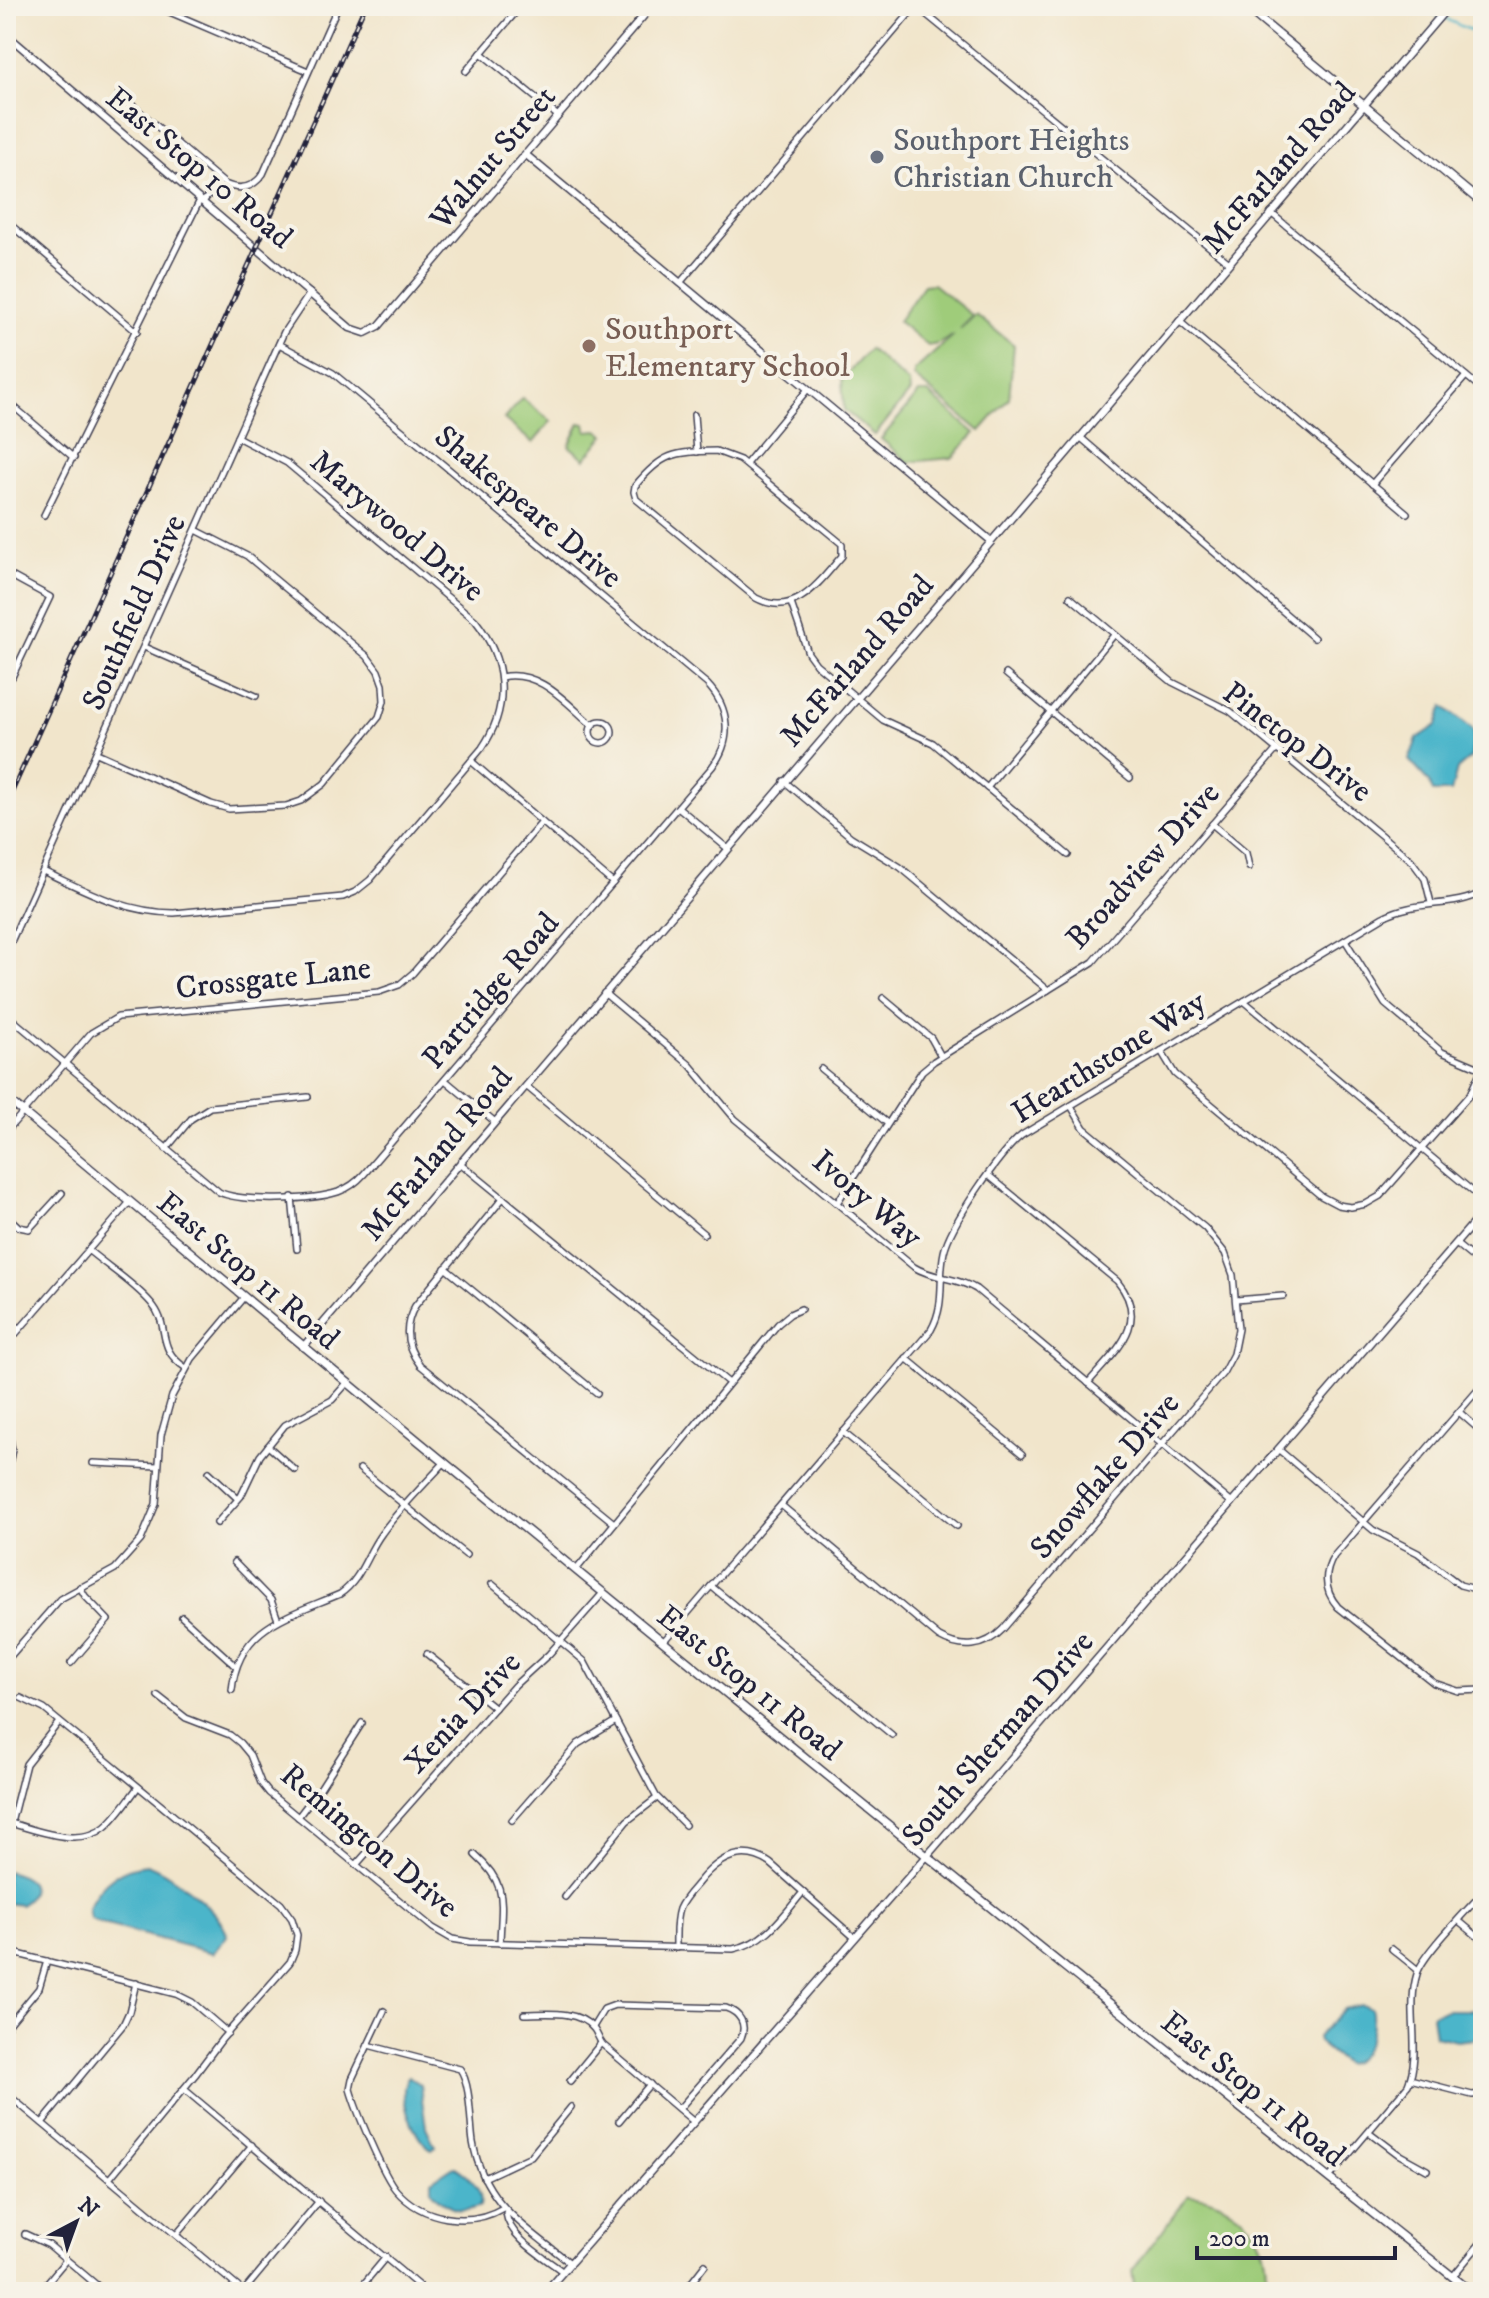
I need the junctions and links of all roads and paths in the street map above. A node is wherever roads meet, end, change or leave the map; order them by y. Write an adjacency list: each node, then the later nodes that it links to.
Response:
1 (338, 6): 10 (street)
2 (521, 6): 9 (street)
3 (652, 6): 14 (street, Walnut Street)
4 (916, 6): 21 (street); 22 (street)
5 (1244, 6): 13 (main road)
6 (1449, 6): 13 (street, McFarland Road)
7 (165, 10): 10 (street)
8 (6, 34): 17 (street, East Stop 10 Road)
9 (481, 53): 11 (street); 14 (street)
10 (308, 71): 16 (street)
11 (466, 71)
12 (119, 94): 16 (street)
13 (1364, 104): 18 (main road); 19 (street, McFarland Road)
14 (558, 116): 15 (street, Walnut Street)
15 (525, 154): 22 (street); 26 (street, Walnut Street)
16 (220, 181): 17 (street)
17 (202, 201): 23 (street, East Stop 10 Road); 25 (street)
18 (1483, 204)
19 (1271, 213): 21 (street, McFarland Road); 28 (street)
20 (6, 221): 25 (street)
21 (1228, 262): 24 (street, McFarland Road)
22 (680, 283): 29 (street)
23 (310, 293): 26 (street, East Stop 10 Road); 27 (street, Southfield Drive)
24 (1178, 320): 33 (street, McFarland Road); 38 (street)
25 (137, 332): 36 (street)
26 (365, 333)
27 (279, 344): 34 (street, Southfield Drive); 55 (street, Shakespeare Drive)
28 (1466, 376): 30 (street); 38 (street)
29 (808, 389): 37 (street); 42 (street)
30 (1483, 390)
31 (6, 400): 36 (street)
32 (694, 415): 35 (street)
33 (1079, 436): 42 (street, McFarland Road); 47 (street)
34 (237, 437): 41 (street, Southfield Drive); 50 (street, Marywood Drive)
35 (697, 452): 37 (street); 45 (street)
36 (74, 458): 40 (street)
37 (746, 464): 45 (street)
38 (1372, 484): 39 (street)
39 (1407, 513)
40 (44, 515)
41 (196, 530): 48 (street, Southfield Drive); 58 (street)
42 (990, 540): 53 (street, McFarland Road)
43 (6, 573): 51 (street)
44 (1070, 597): 46 (street, Pinetop Drive)
45 (791, 603): 53 (street)
46 (1114, 635): 54 (street); 57 (street, Pinetop Drive)
47 (1314, 638)
48 (144, 647): 52 (street); 58 (street, Southfield Drive)
49 (1006, 674): 54 (street)
50 (501, 677): 56 (street); 59 (street, Marywood Drive)
51 (6, 682)
52 (256, 696)
53 (856, 697): 61 (street, McFarland Road); 62 (street)
54 (1051, 712): 60 (street); 62 (street)
55 (726, 724): 63 (street, Partridge Road)
56 (592, 725): 56 (street)
57 (1277, 749): 65 (street, Broadview Drive); 72 (street, Pinetop Drive)
58 (97, 753): 69 (street, Southfield Drive)
59 (471, 761): 64 (street); 69 (street, Marywood Drive)
60 (1130, 778)
61 (784, 781): 66 (street, McFarland Road); 75 (street)
62 (987, 788): 67 (street)
63 (678, 807): 66 (street); 70 (street, Partridge Road)
64 (542, 822): 70 (street); 82 (street, Crossgate Lane)
65 (1212, 824): 68 (street); 75 (street, Broadview Drive)
66 (727, 848): 76 (street, McFarland Road)
67 (1068, 855)
68 (1249, 867)
69 (43, 871): 74 (street, Southfield Drive)
70 (613, 883): 87 (street, Partridge Road)
71 (1483, 892): 72 (street, Hearthstone Way)
72 (1431, 903): 73 (street, Hearthstone Way)
73 (1345, 940): 78 (street, Hearthstone Way); 84 (street)
74 (6, 953)
75 (1048, 990): 81 (street, Broadview Drive)
76 (603, 992): 88 (street, McFarland Road); 105 (street, Ivory Way)
77 (883, 998): 81 (street)
78 (1244, 1001): 80 (street, Hearthstone Way); 97 (street)
79 (6, 1014): 82 (street)
80 (1161, 1051): 83 (street, Hearthstone Way); 97 (street)
81 (941, 1056): 94 (street, Broadview Drive)
82 (65, 1064): 92 (street, Crossgate Lane); 96 (street)
83 (1135, 1067): 86 (street); 91 (street, Hearthstone Way)
84 (1482, 1067): 97 (street)
85 (821, 1069): 94 (street)
86 (1141, 1072)
87 (445, 1080): 93 (street); 101 (street, Partridge Road)
88 (525, 1085): 93 (street, McFarland Road); 108 (street)
89 (308, 1097): 96 (street)
90 (6, 1098): 92 (main road, East Stop 11 Road)
91 (1071, 1106): 99 (street, Hearthstone Way); 117 (street, Snowflake Drive)
92 (24, 1113): 95 (street, Crossgate Lane); 104 (main road, East Stop 11 Road)
93 (494, 1121): 98 (street, McFarland Road)
94 (887, 1123): 105 (street, Broadview Drive)
95 (6, 1132)
96 (166, 1149): 101 (street, Partridge Road)
97 (1422, 1149): 103 (street)
98 (459, 1162): 102 (street); 122 (street, McFarland Road)
99 (988, 1175): 114 (street, Hearthstone Way); 127 (street)
100 (62, 1193): 107 (street)
101 (292, 1197): 110 (street)
102 (503, 1198): 113 (street); 126 (street)
103 (1483, 1200)
104 (130, 1202): 111 (street); 116 (main road, East Stop 11 Road)
105 (837, 1203): 114 (street, Ivory Way)
106 (1483, 1212): 109 (street, South Sherman Drive)
107 (6, 1215)
108 (704, 1234)
109 (1456, 1244): 112 (street); 136 (street, South Sherman Drive)
110 (297, 1249)
111 (88, 1250): 120 (street); 124 (street)
112 (1483, 1266)
113 (445, 1268): 129 (street); 151 (street)
114 (942, 1277): 123 (street, Hearthstone Way); 127 (street, Ivory Way)
115 (1283, 1296): 117 (street)
116 (244, 1297): 122 (main road, East Stop 11 Road); 124 (street)
117 (1236, 1300): 134 (street, Snowflake Drive)
118 (801, 1309): 126 (street)
119 (6, 1317): 120 (street)
120 (19, 1328): 121 (street)
121 (6, 1345)
122 (303, 1347): 125 (main road, East Stop 11 Road)
123 (906, 1358): 132 (street, Hearthstone Way); 137 (street)
124 (186, 1368): 140 (street)
125 (347, 1383): 135 (street); 139 (main road, East Stop 11 Road)
126 (729, 1383): 151 (street)
127 (1088, 1383): 134 (street, Ivory Way)
128 (1483, 1384): 130 (street)
129 (597, 1393)
130 (1459, 1412): 133 (street); 149 (street)
131 (6, 1417): 144 (street)
132 (843, 1432): 147 (street, Hearthstone Way); 152 (street)
133 (1483, 1433)
134 (1162, 1445): 146 (street, Ivory Way); 147 (street, Snowflake Drive)
135 (268, 1446): 142 (street); 145 (street)
136 (1278, 1449): 146 (street, South Sherman Drive); 149 (street)
137 (1022, 1454)
138 (93, 1463): 140 (street)
139 (444, 1463): 148 (street); 155 (main road, East Stop 11 Road)
140 (158, 1466): 158 (street)
141 (360, 1469): 148 (street)
142 (295, 1470)
143 (209, 1472): 145 (street)
144 (6, 1477)
145 (238, 1499): 150 (street)
146 (1232, 1503): 185 (street, South Sherman Drive)
147 (780, 1505): 157 (street, Hearthstone Way)
148 (405, 1506): 153 (street); 162 (street)
149 (1364, 1522): 159 (street); 170 (street)
150 (217, 1523)
151 (614, 1523): 155 (street)
152 (957, 1526)
153 (466, 1555)
154 (234, 1562): 162 (street)
155 (576, 1570): 160 (main road, East Stop 11 Road)
156 (492, 1584): 163 (street)
157 (711, 1586): 164 (street, Hearthstone Way); 177 (street)
158 (80, 1587): 166 (street); 167 (street)
159 (1482, 1591)
160 (603, 1593): 163 (street, Xenia Drive); 164 (main road, East Stop 11 Road)
161 (182, 1617): 168 (street)
162 (278, 1620): 168 (street)
163 (561, 1640): 173 (street, Xenia Drive); 174 (street)
164 (663, 1642): 185 (main road, East Stop 11 Road)
165 (427, 1654): 173 (street)
166 (6, 1661)
167 (71, 1663)
168 (236, 1666): 169 (street)
169 (232, 1690)
170 (1483, 1690)
171 (158, 1696): 180 (street, Remington Drive)
172 (21, 1698): 175 (street)
173 (495, 1708): 186 (street, Xenia Drive)
174 (616, 1721): 179 (street); 181 (street)
175 (59, 1722): 178 (street); 182 (street)
176 (362, 1723): 180 (street)
177 (892, 1735)
178 (139, 1787): 182 (street); 204 (street)
179 (657, 1798): 183 (street); 189 (street)
180 (298, 1817): 186 (street, Remington Drive)
181 (512, 1820)
182 (8, 1822)
183 (685, 1825)
184 (475, 1855): 193 (street)
185 (926, 1857): 191 (street, South Sherman Drive); 222 (main road, East Stop 11 Road)
186 (356, 1865): 193 (street, Remington Drive)
187 (803, 1892): 191 (street); 194 (street, Remington Drive); 194 (street)
188 (1483, 1892): 190 (street)
189 (565, 1897)
190 (1459, 1921): 192 (street); 198 (street)
191 (855, 1938): 216 (street, South Sherman Drive)
192 (1483, 1941)
193 (500, 1943): 194 (street, Remington Drive)
194 (676, 1948)
195 (1392, 1949): 198 (street)
196 (6, 1951): 197 (street)
197 (47, 1961): 199 (street); 203 (street)
198 (1418, 1970): 207 (street)
199 (136, 1983): 204 (street); 217 (street)
200 (384, 2011): 206 (street)
201 (524, 2014): 202 (street)
202 (593, 2027): 205 (street); 214 (street)
203 (6, 2028)
204 (228, 2033): 210 (street)
205 (601, 2043): 208 (street); 209 (street)
206 (368, 2045): 221 (street); 225 (street)
207 (1410, 2079): 212 (street); 218 (street)
208 (570, 2081)
209 (650, 2084): 214 (street); 215 (street)
210 (184, 2089): 219 (street); 223 (street)
211 (6, 2093): 217 (street)
212 (1483, 2094)
213 (571, 2107): 221 (street)
214 (679, 2109): 216 (street)
215 (619, 2121)
216 (694, 2122): 231 (street, South Sherman Drive)
217 (42, 2123): 223 (street)
218 (1369, 2132): 220 (street); 222 (street)
219 (252, 2145): 224 (street); 227 (street)
220 (1427, 2170)
221 (484, 2178): 225 (street)
222 (1329, 2178): 234 (main road, East Stop 11 Road)
223 (109, 2179): 227 (street)
224 (319, 2201): 229 (street); 237 (street)
225 (504, 2210): 231 (street); 233 (street)
226 (25, 2234): 230 (street)
227 (176, 2235): 237 (street)
228 (1483, 2240): 234 (street)
229 (386, 2257): 238 (street); 239 (street)
230 (66, 2260): 235 (street); 236 (street)
231 (570, 2263): 233 (street, South Sherman Drive)
232 (705, 2265): 241 (street)
233 (562, 2271): 240 (street, South Sherman Drive)
234 (1452, 2276): 242 (main road, East Stop 11 Road)
235 (39, 2292)
236 (105, 2292)
237 (243, 2292)
238 (357, 2292)
239 (426, 2292)
240 (545, 2292)
241 (684, 2292)
242 (1472, 2292)

